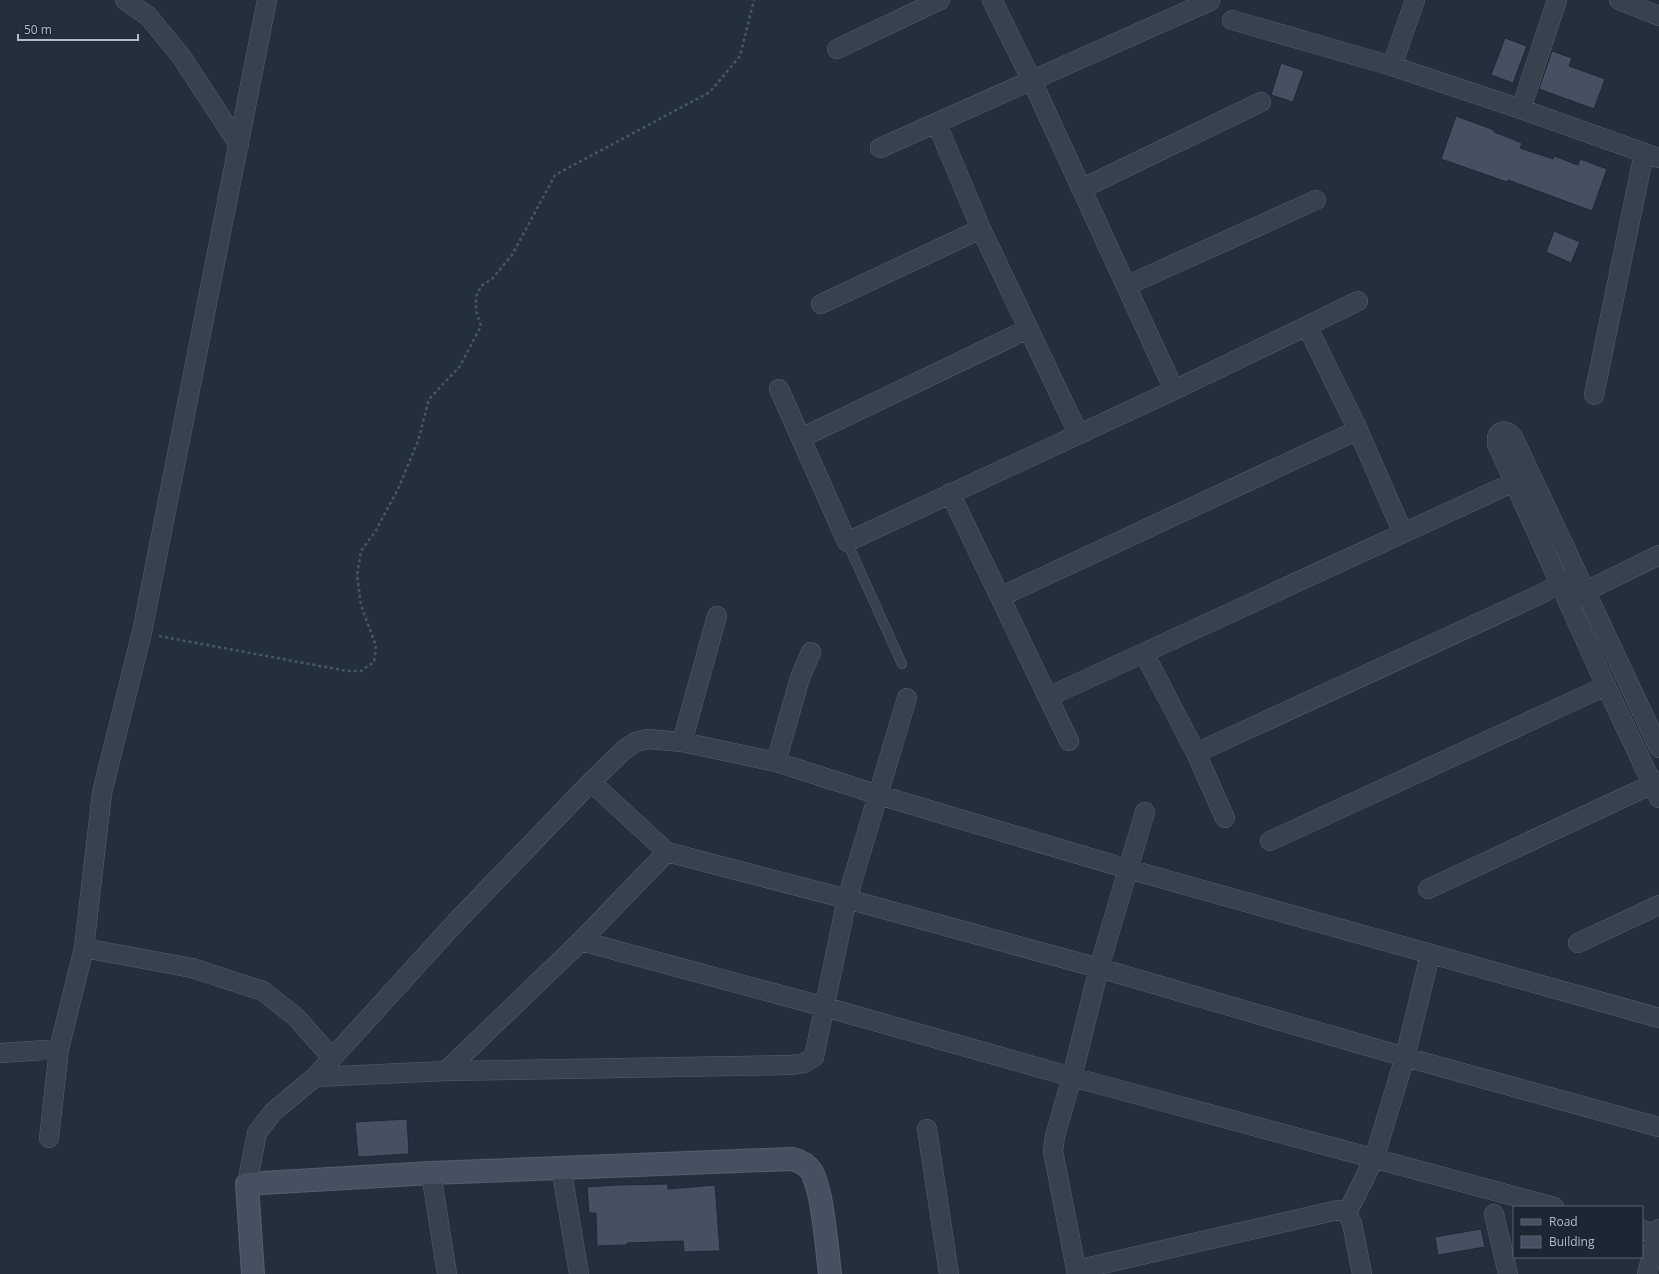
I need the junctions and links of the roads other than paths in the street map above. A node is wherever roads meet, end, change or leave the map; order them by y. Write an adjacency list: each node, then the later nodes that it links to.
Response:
1 (125, 0): 17 (street)
2 (267, 0): 17 (street)
3 (940, 0): 11 (street)
4 (992, 0): 13 (street)
5 (1415, 0): 12 (street)
6 (1557, 0): 15 (street)
7 (1619, 0): 9 (street)
8 (1210, 1): 13 (street)
9 (1659, 16)
10 (1232, 20): 12 (street)
11 (837, 49)
12 (1392, 66): 15 (street)
13 (1032, 81): 16 (street); 20 (street)
14 (1261, 102): 20 (street)
15 (1521, 109): 19 (street)
16 (937, 124): 18 (street); 22 (street)
17 (239, 145): 68 (street)
18 (880, 148)
19 (1651, 155): 30 (street)
20 (1081, 189): 23 (street)
21 (1316, 200): 23 (street)
22 (981, 229): 25 (street); 27 (street)
23 (1126, 286): 29 (street)
24 (1358, 301): 26 (street)
25 (821, 304)
26 (1307, 326): 29 (street); 31 (street)
27 (1028, 329): 32 (street); 33 (street)
28 (779, 389): 33 (street)
29 (1174, 390): 32 (street)
30 (1594, 395)
31 (1358, 430): 37 (street); 42 (street)
32 (1078, 433): 36 (street)
33 (801, 438): 38 (street)
34 (1531, 474): 35 (street); 35 (street); 40 (street)
35 (1514, 482): 37 (street); 41 (street)
36 (950, 493): 38 (street); 42 (street)
37 (1403, 533): 45 (street)
38 (847, 542): 46 (lane)
39 (1659, 555): 40 (street)
40 (1581, 582): 41 (street); 52 (street)
41 (1564, 592): 47 (street); 53 (street)
42 (1000, 597): 48 (street)
43 (717, 616): 51 (street)
44 (810, 652): 54 (street)
45 (1144, 652): 48 (street); 53 (street)
46 (902, 664)
47 (1606, 686): 56 (street); 60 (street)
48 (1048, 697): 50 (street)
49 (907, 698): 57 (street)
50 (1069, 741)
51 (682, 742): 54 (street); 55 (street)
52 (1659, 748)
53 (1196, 753): 59 (street)
54 (776, 762): 57 (street)
55 (591, 782): 61 (street); 76 (street)
56 (1657, 788): 63 (street)
57 (879, 795): 62 (street); 64 (street)
58 (1145, 812): 62 (street)
59 (1225, 818)
60 (1270, 840)
61 (667, 852): 64 (street); 66 (street)
62 (1128, 869): 69 (street); 70 (street)
63 (1428, 889)
64 (847, 899): 70 (street); 71 (street)
65 (1659, 904): 67 (street)
66 (581, 941): 71 (street); 77 (street)
67 (1578, 943)
68 (84, 948): 73 (street); 76 (street)
69 (1430, 955): 72 (street); 75 (street)
70 (1099, 968): 75 (street); 79 (street)
71 (824, 1007): 77 (street); 79 (street)
72 (1659, 1018)
73 (59, 1049): 74 (street); 82 (street)
74 (0, 1053)
75 (1405, 1057): 80 (street); 83 (street)
76 (332, 1058): 78 (street)
77 (446, 1071): 78 (street)
78 (315, 1077): 86 (street)
79 (1072, 1077): 83 (street); 91 (street)
80 (1659, 1127)
81 (927, 1129): 96 (street)
82 (49, 1138)
83 (1374, 1159): 87 (street); 88 (street)
84 (562, 1167): 85 (street); 94 (street); 95 (street)
85 (430, 1173): 86 (street); 93 (street)
86 (247, 1184): 92 (street)
87 (1550, 1206)
88 (1348, 1213): 91 (street); 97 (street)
89 (1494, 1214): 98 (street)
90 (1653, 1231): 99 (street)
91 (1076, 1272)
92 (253, 1274)
93 (447, 1274)
94 (579, 1274)
95 (830, 1274)
96 (949, 1274)
97 (1362, 1274)
98 (1508, 1274)
99 (1647, 1274)

